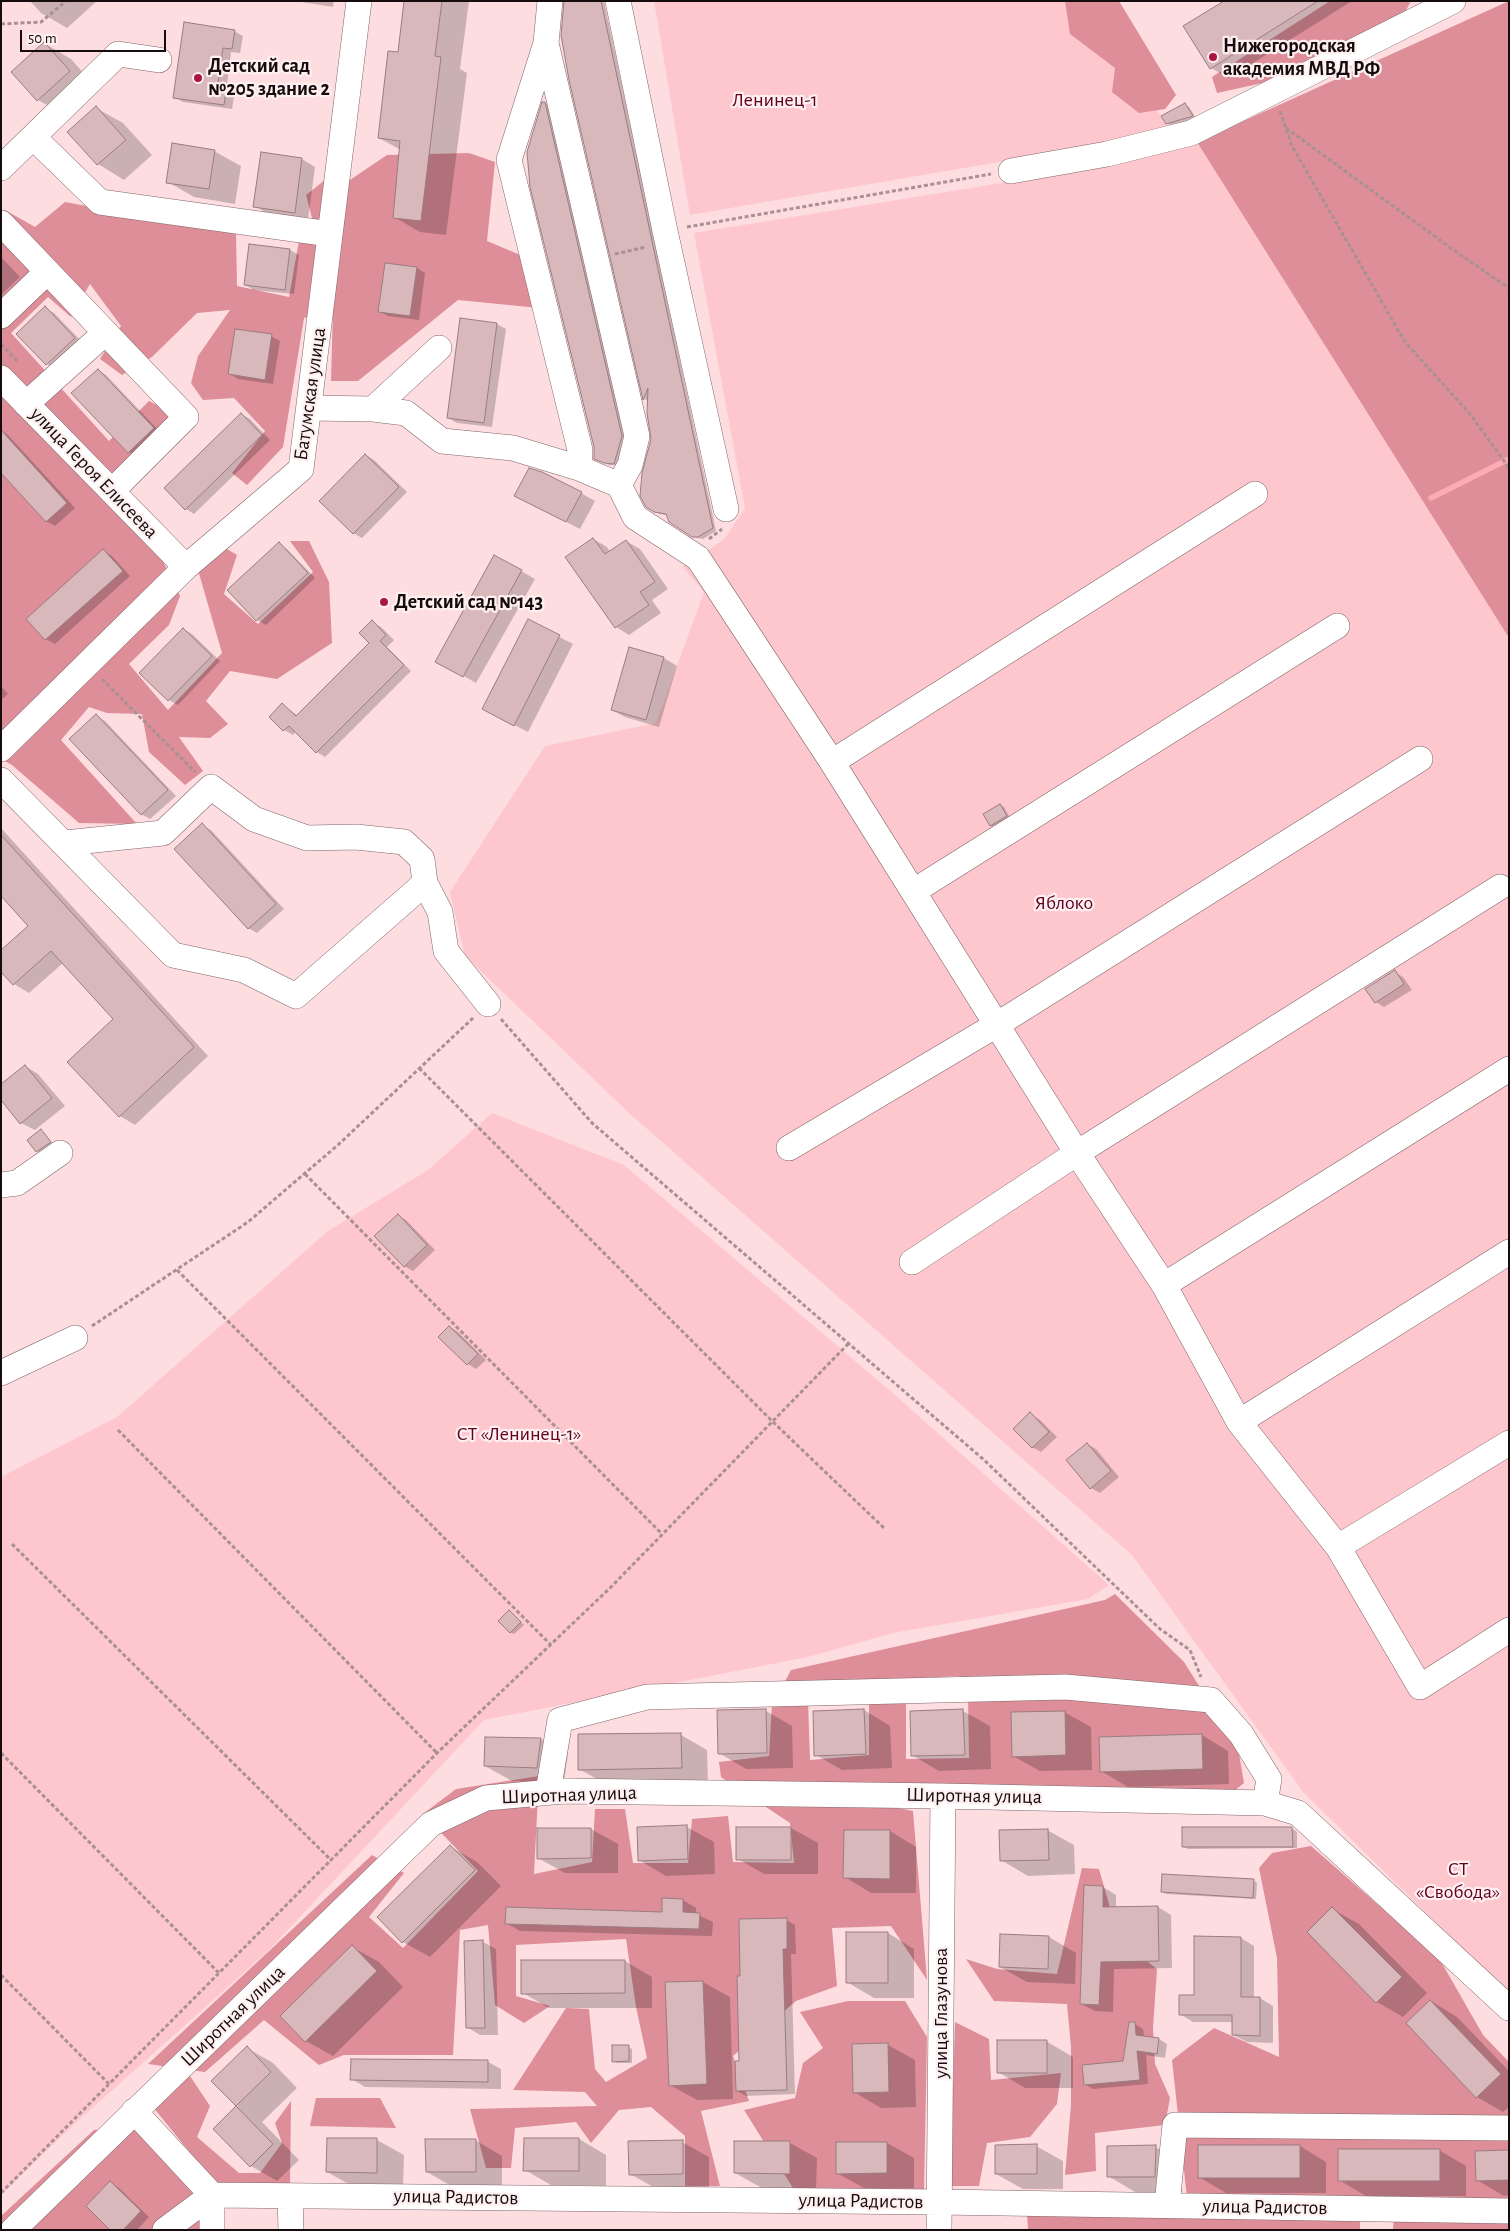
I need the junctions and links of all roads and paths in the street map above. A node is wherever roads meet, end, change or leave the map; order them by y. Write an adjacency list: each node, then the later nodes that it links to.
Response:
1 (66, 1): 6 (path)
2 (359, 1): 16 (street, Батумская улица)
3 (550, 1): 7 (street)
4 (618, 1): 15 (street)
5 (1453, 1): 9 (street)
6 (1, 24)
7 (546, 44): 17 (street); 27 (street)
8 (159, 60): 11 (street)
9 (1273, 91): 10 (path); 13 (street)
10 (1286, 128): 19 (path); 28 (path)
11 (34, 137): 12 (street); 16 (street)
12 (1, 168)
13 (1011, 171): 15 (path)
14 (1, 223): 18 (street)
15 (665, 231): 17 (path); 32 (street)
16 (330, 234): 25 (street, Батумская улица)
17 (596, 258): 29 (street)
18 (48, 272): 20 (street); 21 (street)
19 (1509, 288)
20 (1, 316)
21 (105, 332): 24 (street); 30 (street)
22 (439, 348): 26 (street)
23 (1, 378): 24 (street, улица Героя Елисеева)
24 (26, 404): 30 (street, улица Героя Елисеева)
25 (309, 408): 26 (street); 34 (street, Батумская улица)
26 (373, 409): 27 (street)
27 (579, 468): 29 (street)
28 (1509, 468)
29 (619, 485): 33 (street)
30 (112, 491): 34 (street, улица Героя Елисеева)
31 (1256, 494): 39 (street)
32 (726, 509): 33 (path)
33 (690, 552): 39 (street)
34 (186, 567): 36 (street, Батумская улица)
35 (1337, 626): 45 (street)
36 (87, 665): 37 (street, Батумская улица); 41 (path)
37 (1, 749)
38 (1420, 759): 48 (street)
39 (832, 762): 45 (street)
40 (1, 780): 42 (street)
41 (211, 788): 42 (street); 43 (street)
42 (65, 843): 43 (street)
43 (425, 883): 46 (street); 47 (street)
44 (1500, 887): 53 (street)
45 (914, 891): 48 (street)
46 (450, 892)
47 (488, 1004): 49 (path); 61 (path)
48 (998, 1024): 51 (street); 53 (street)
49 (419, 1068): 54 (path); 63 (path)
50 (1509, 1069): 59 (street)
51 (789, 1148)
52 (60, 1153): 55 (street)
53 (1077, 1153): 57 (street); 59 (street)
54 (305, 1174): 58 (path); 68 (path)
55 (1, 1185)
56 (1509, 1252): 64 (street)
57 (912, 1262)
58 (177, 1270): 60 (path); 72 (path)
59 (1164, 1285): 64 (street)
60 (74, 1338): 62 (street)
61 (849, 1344): 63 (path); 73 (path)
62 (1, 1374)
63 (773, 1422): 67 (path); 68 (path)
64 (1239, 1422): 70 (street)
65 (118, 1430): 75 (path)
66 (1509, 1443): 70 (street)
67 (885, 1529)
68 (662, 1534): 72 (path)
69 (12, 1544): 79 (path)
70 (1338, 1547): 71 (street)
71 (1509, 1630)
72 (551, 1645): 75 (path)
73 (1211, 1700): 76 (street); 78 (street)
74 (1, 1753): 80 (path)
75 (437, 1753): 79 (path)
76 (548, 1792): 77 (street, Широтная улица); 84 (street, Широтная улица)
77 (943, 1796): 78 (street, Широтная улица); 89 (street, улица Глазунова)
78 (1265, 1803): 82 (street, Широтная улица)
79 (332, 1861): 80 (path)
80 (220, 1974): 83 (path)
81 (1, 1975): 83 (path)
82 (1509, 2008)
83 (110, 2085): 86 (path)
84 (134, 2111): 87 (street); 93 (street, Широтная улица)
85 (1509, 2128): 90 (street)
86 (1, 2193)
87 (212, 2195): 88 (street, улица Радистов); 94 (street); 95 (street)
88 (290, 2196): 89 (street, улица Радистов); 96 (street)
89 (939, 2202): 90 (street, улица Радистов); 97 (street, улица Глазунова)
90 (1167, 2205): 92 (street, улица Радистов)
91 (1509, 2211): 92 (street, улица Радистов)
92 (1376, 2219)
93 (14, 2230)
94 (165, 2230)
95 (212, 2230)
96 (291, 2230)
97 (939, 2230)

